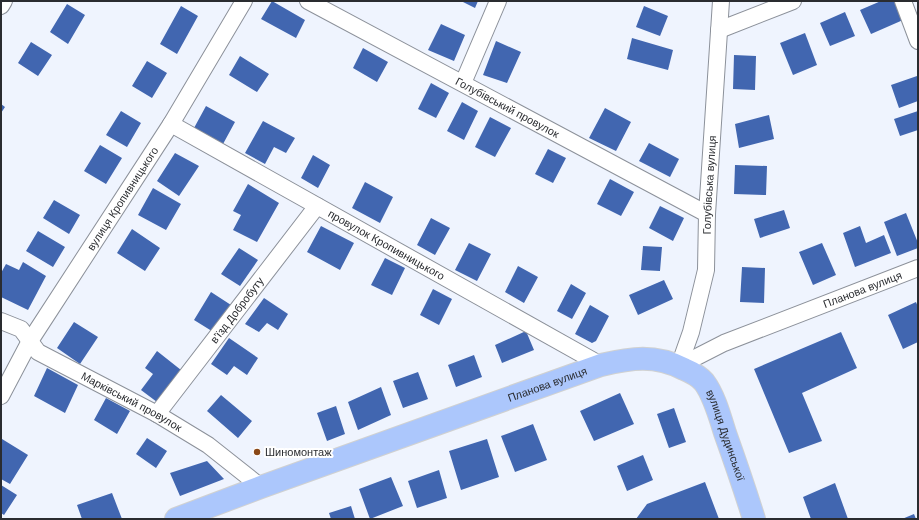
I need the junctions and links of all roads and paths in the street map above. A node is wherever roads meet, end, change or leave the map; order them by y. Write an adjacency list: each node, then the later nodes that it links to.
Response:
1 (4, 1): 8 (street)
2 (244, 1): 12 (street, вулиця Кропивницького)
3 (308, 1): 11 (street, Голубівський провулок)
4 (498, 1): 11 (street)
5 (721, 1): 9 (street, Голубівська вулиця)
6 (793, 1): 9 (street)
7 (903, 1): 10 (street)
8 (1, 6)
9 (719, 30): 14 (street, Голубівська вулиця)
10 (918, 41)
11 (463, 83): 14 (street, Голубівський провулок)
12 (171, 124): 13 (street, провулок Кропивницького); 17 (street, вулиця Кропивницького)
13 (317, 206): 18 (street, провулок Кропивницького); 21 (street, в'їзд Добробуту)
14 (707, 214): 19 (street, Голубівська вулиця)
15 (918, 268): 19 (street, Планова вулиця)
16 (1, 321): 17 (street, Марківський провулок)
17 (30, 341): 20 (street, вулиця Кропивницького); 21 (street, Марківський провулок)
18 (601, 365): 19 (main road, Планова вулиця); 22 (main road, Планова вулиця)
19 (679, 366): 24 (main road, вулиця Дудинської)
20 (1, 396)
21 (157, 414): 22 (street, Марківський провулок)
22 (261, 487): 23 (main road, Планова вулиця)
23 (176, 519)
24 (754, 519)

